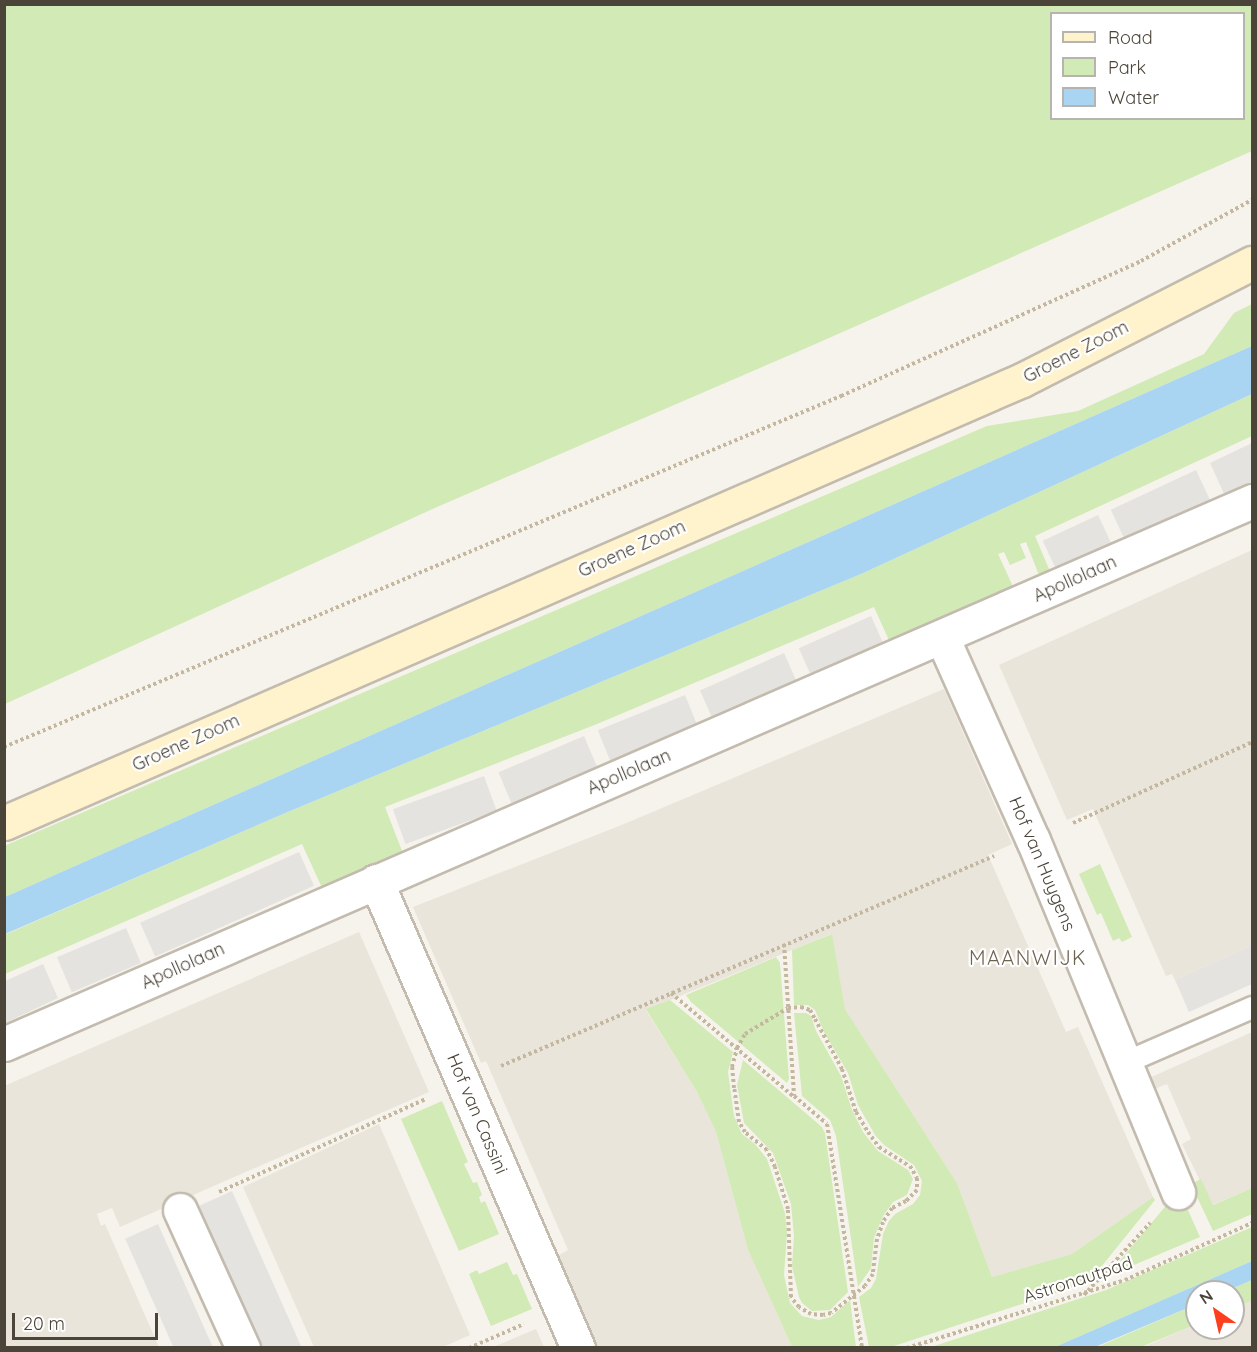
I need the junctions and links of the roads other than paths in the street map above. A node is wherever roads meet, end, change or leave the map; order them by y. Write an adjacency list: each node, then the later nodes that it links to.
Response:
1 (1252, 263): 4 (main road, Groene Zoom)
2 (1252, 501): 3 (street, Apollolaan)
3 (942, 637): 5 (street, Apollolaan); 8 (street, Hof van Huygens)
4 (4, 822)
5 (376, 881): 7 (street, Apollolaan); 12 (street, Hof van Cassini)
6 (1252, 1006): 8 (lane)
7 (4, 1044)
8 (1124, 1063): 9 (street, Hof van Huygens)
9 (1178, 1192)
10 (180, 1210): 11 (street)
11 (243, 1347)
12 (578, 1347)

